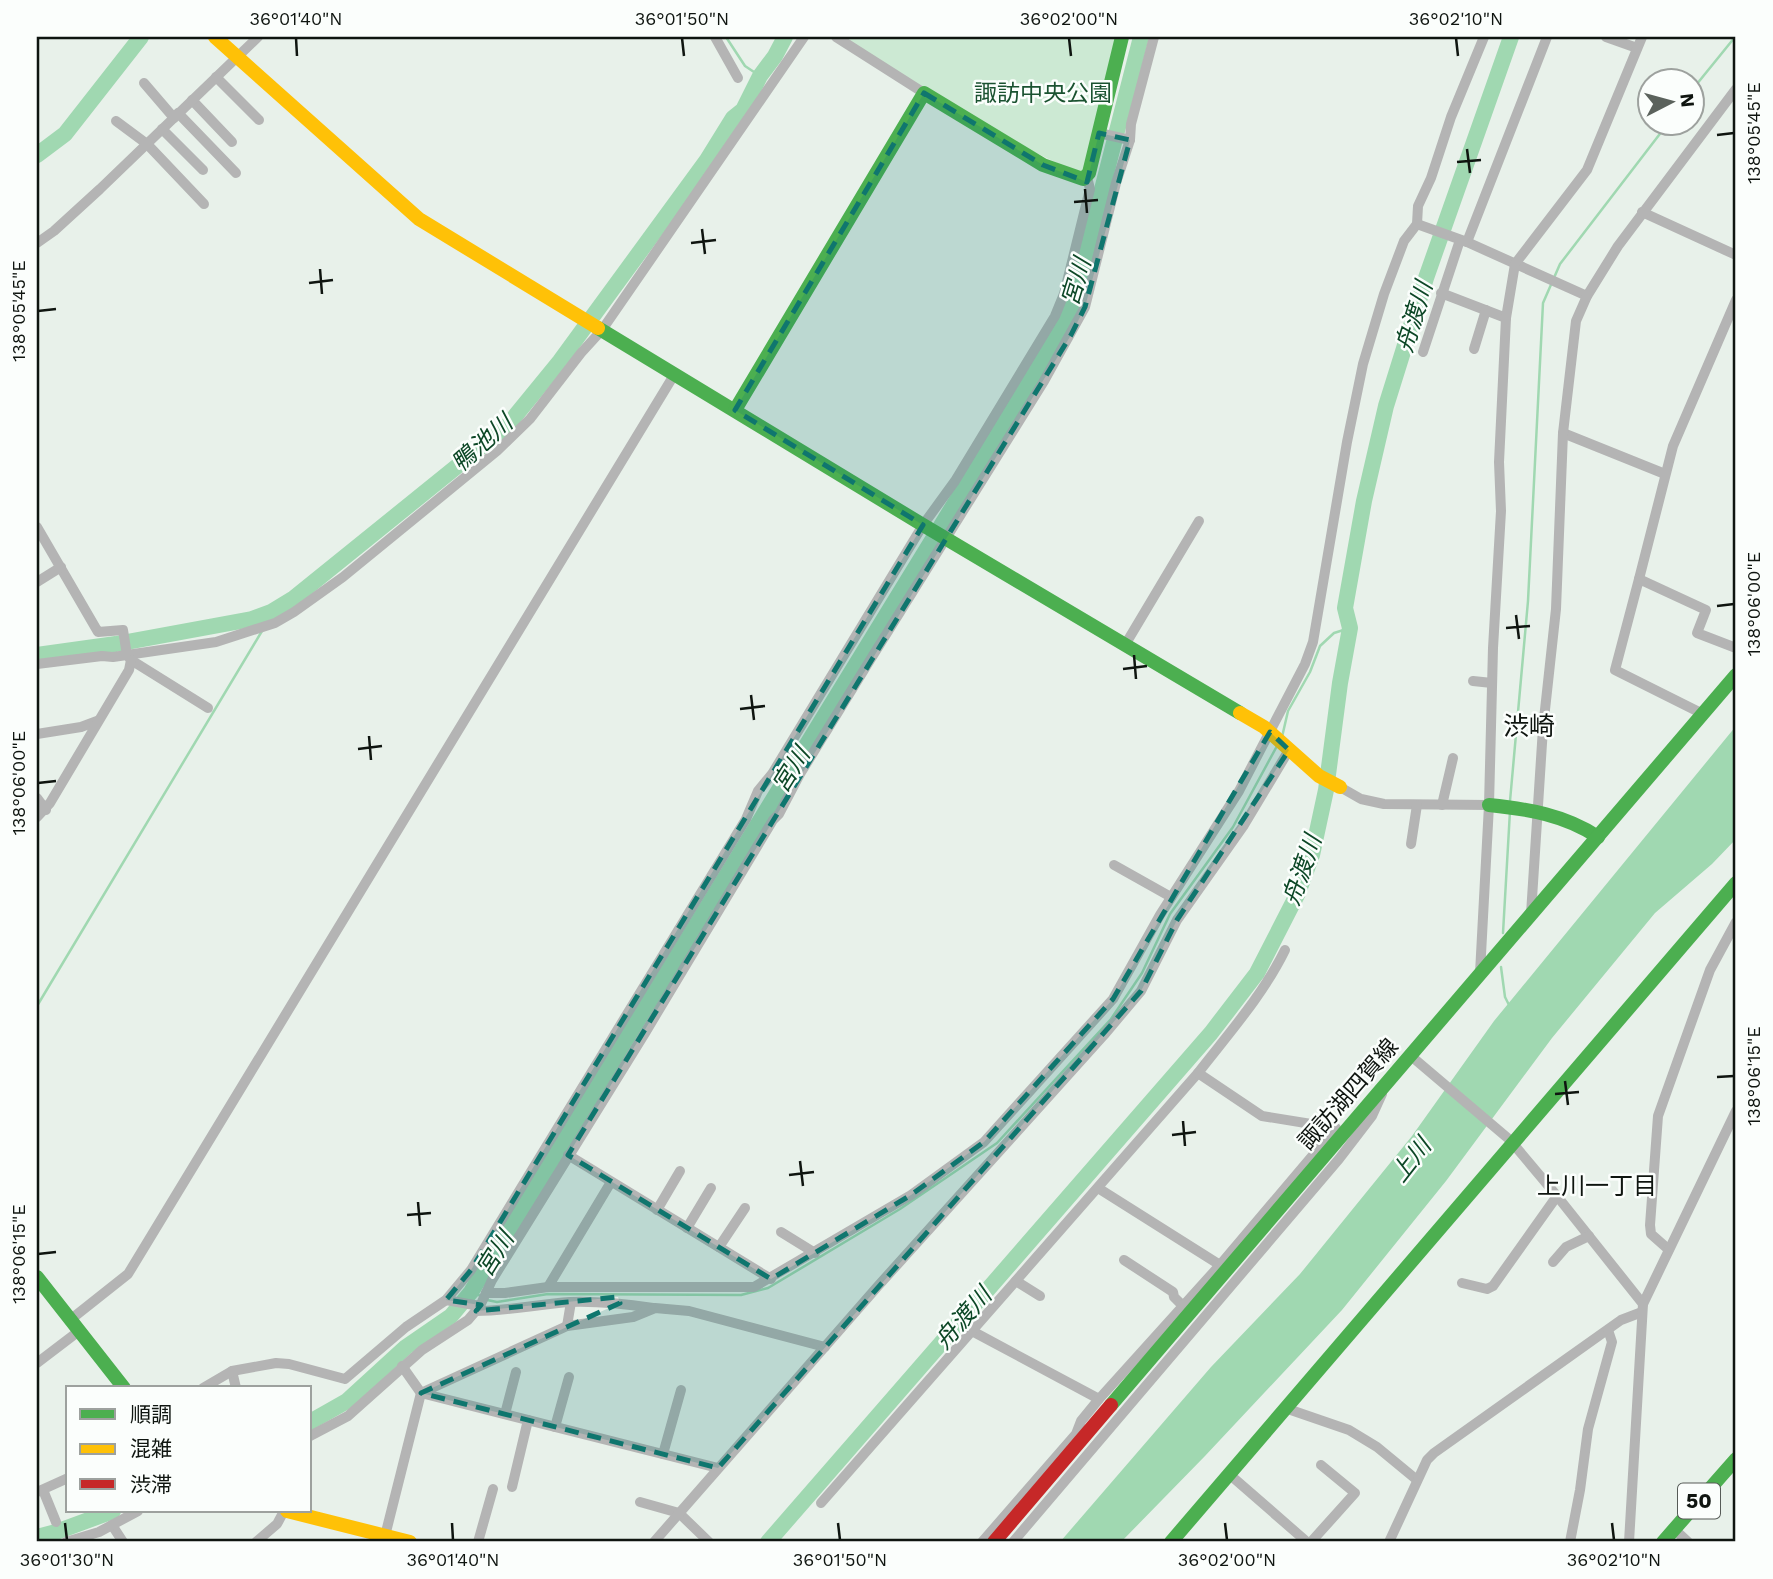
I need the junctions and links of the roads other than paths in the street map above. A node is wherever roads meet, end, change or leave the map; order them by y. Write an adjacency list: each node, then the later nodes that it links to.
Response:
1 (215, 37): 13 (street)
2 (258, 37): 13 (street)
3 (715, 37): 15 (street)
4 (804, 37): 43 (street)
5 (836, 37): 18 (street)
6 (1122, 37): 24 (street)
7 (1154, 37): 25 (street)
8 (1484, 37): 33 (street)
9 (1547, 37): 34 (street)
10 (1606, 37): 12 (street)
11 (1642, 37): 12 (street)
12 (1637, 48): 37 (street)
13 (238, 55): 14 (street); 43 (street)
14 (216, 77): 19 (street); 21 (street)
15 (738, 78)
16 (144, 83): 20 (street)
17 (1736, 89): 32 (street)
18 (924, 93): 30 (street); 47 (street)
19 (192, 100): 20 (street); 26 (street)
20 (176, 115): 23 (street); 29 (street)
21 (260, 120)
22 (116, 121): 27 (street)
23 (162, 130): 27 (street); 28 (street)
24 (1102, 133): 25 (street); 30 (street)
25 (1128, 140): 53 (street)
26 (232, 142)
27 (147, 144): 31 (street); 35 (street)
28 (203, 170)
29 (236, 173)
30 (1087, 177): 51 (street)
31 (205, 204)
32 (1642, 212): 36 (street); 39 (street)
33 (1420, 225): 34 (street); 67 (street)
34 (1460, 241): 37 (street); 38 (street)
35 (37, 243)
36 (1736, 255)
37 (1514, 264): 39 (street); 42 (street)
38 (1441, 293): 41 (street); 45 (street)
39 (1587, 296): 48 (street)
40 (1736, 300): 49 (street)
41 (1486, 310): 42 (street); 44 (street)
42 (1507, 318): 63 (street)
43 (600, 329): 46 (street); 59 (street)
44 (1474, 349)
45 (1423, 352)
46 (674, 375): 47 (street); 125 (street)
47 (735, 410): 51 (street)
48 (1563, 433): 49 (street); 77 (street)
49 (1665, 474): 55 (street)
50 (1199, 521): 57 (street)
51 (925, 526): 53 (street); 119 (street)
52 (37, 527): 54 (street)
53 (946, 538): 57 (street); 93 (street)
54 (61, 567): 56 (street); 59 (street)
55 (1639, 579): 58 (street); 65 (street)
56 (37, 582)
57 (1125, 645): 67 (street)
58 (1736, 648)
59 (129, 658): 60 (street); 64 (street); 66 (street)
60 (37, 664)
61 (1736, 676): 65 (street, 諏訪湖四賀線)
62 (1474, 681): 63 (street)
63 (1492, 683): 75 (street)
64 (208, 708)
65 (1703, 714): 79 (street, 諏訪湖四賀線)
66 (97, 721): 68 (street); 76 (street)
67 (1270, 732): 69 (street); 83 (street)
68 (37, 734)
69 (1289, 750): 71 (street); 129 (street)
70 (1453, 758): 74 (street)
71 (1340, 787): 73 (street)
72 (37, 798): 76 (street)
73 (1417, 805): 74 (street); 80 (street)
74 (1442, 805): 75 (street)
75 (1489, 805): 77 (street); 87 (street)
76 (46, 810): 78 (street)
77 (1537, 811): 79 (street); 84 (street)
78 (37, 817)
79 (1598, 836): 84 (street, 諏訪湖四賀線)
80 (1411, 844)
81 (1114, 865): 83 (street)
82 (1736, 883): 92 (street)
83 (1171, 897): 108 (street)
84 (1531, 915): 87 (street, 諏訪湖四賀線)
85 (1736, 922): 107 (street)
86 (1285, 950): 89 (street)
87 (1480, 975): 88 (street, 諏訪湖四賀線)
88 (1413, 1058): 90 (street, 諏訪湖四賀線); 92 (street)
89 (1198, 1073): 97 (street); 111 (street)
90 (1385, 1087): 174 (street, 諏訪湖四賀線); 175 (street)
91 (1736, 1111): 107 (street)
92 (1512, 1142): 98 (street); 141 (street)
93 (568, 1155): 95 (street); 117 (street)
94 (680, 1171): 100 (street)
95 (611, 1182): 100 (street); 116 (street)
96 (711, 1188): 103 (street)
97 (1098, 1188): 111 (street); 114 (street)
98 (1558, 1196): 101 (street); 105 (street)
99 (745, 1208): 106 (street)
100 (657, 1210): 103 (street)
101 (1544, 1214): 102 (street); 115 (street)
102 (1553, 1223)
103 (687, 1228): 106 (street)
104 (781, 1232): 108 (street)
105 (1589, 1236): 110 (street); 124 (street)
106 (719, 1247): 113 (street)
107 (1668, 1249): 124 (street)
108 (815, 1252): 113 (street)
109 (1124, 1260): 121 (street)
110 (1553, 1262)
111 (1220, 1265): 121 (street)
112 (37, 1277): 125 (street)
113 (771, 1279): 116 (street)
114 (1016, 1281): 118 (street); 128 (street)
115 (1462, 1283)
116 (548, 1287): 117 (street)
117 (486, 1293): 122 (street)
118 (1040, 1296)
119 (449, 1301): 122 (street); 132 (street)
120 (571, 1302): 122 (street); 123 (street); 126 (street)
121 (1183, 1306): 140 (street)
122 (478, 1307): 131 (street)
123 (655, 1308): 126 (street); 129 (street)
124 (1642, 1308): 127 (street); 180 (street)
125 (75, 1325): 130 (street); 135 (street)
126 (567, 1326): 139 (street)
127 (1608, 1330): 152 (street); 179 (street)
128 (972, 1331): 140 (street); 157 (street)
129 (825, 1347): 149 (street)
130 (37, 1363)
131 (401, 1366): 139 (street); 145 (street)
132 (232, 1371): 136 (street); 137 (street)
133 (516, 1372): 142 (street)
134 (569, 1377): 144 (street)
135 (122, 1386)
136 (206, 1386)
137 (236, 1386)
138 (681, 1390): 146 (street)
139 (421, 1393): 142 (street); 165 (street)
140 (1098, 1399): 173 (street)
141 (1285, 1408): 150 (street); 152 (street)
142 (505, 1414): 143 (street)
143 (528, 1420): 144 (street); 153 (street)
144 (555, 1427): 146 (street)
145 (312, 1435)
146 (663, 1454): 149 (street)
147 (1736, 1459): 164 (street, 50)
148 (1321, 1465): 177 (street)
149 (718, 1468): 161 (street)
150 (1229, 1474): 176 (street); 177 (street)
151 (66, 1479): 155 (street)
152 (1417, 1480): 178 (street)
153 (512, 1487)
154 (493, 1489): 170 (street)
155 (40, 1491): 162 (street)
156 (640, 1502): 161 (street)
157 (821, 1503)
158 (136, 1512): 163 (street)
159 (291, 1512): 168 (street)
160 (296, 1512): 165 (street)
161 (679, 1513): 171 (street); 172 (street)
162 (57, 1522)
163 (113, 1525): 166 (street); 167 (street)
164 (1674, 1529): 181 (street, 50); 182 (street)
165 (385, 1536): 169 (street)
166 (66, 1542)
167 (122, 1542)
168 (256, 1542)
169 (410, 1542)
170 (478, 1542)
171 (654, 1542)
172 (709, 1542)
173 (982, 1542)
174 (994, 1542)
175 (1013, 1542)
176 (1171, 1542)
177 (1309, 1542)
178 (1388, 1542)
179 (1570, 1542)
180 (1629, 1542)
181 (1663, 1542)
182 (1688, 1542)

